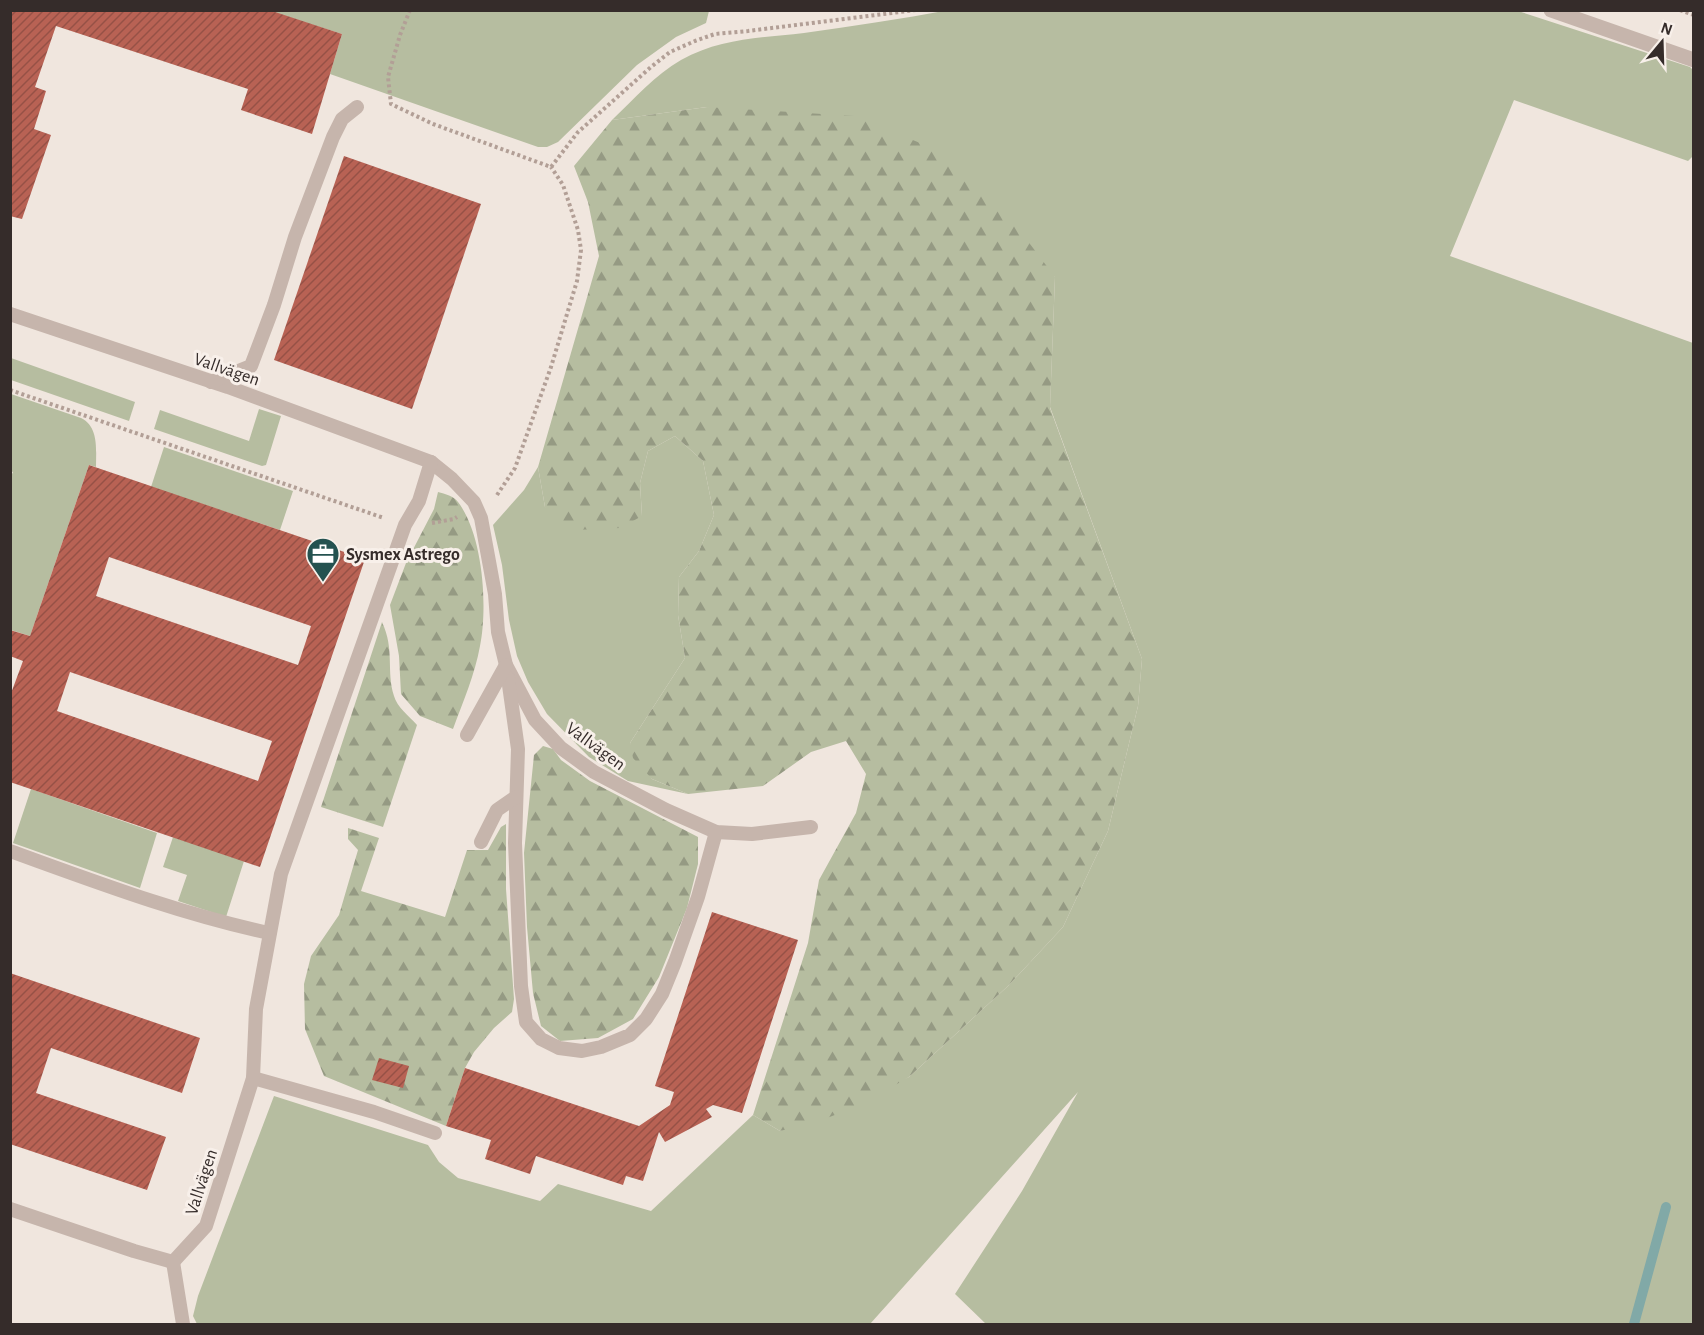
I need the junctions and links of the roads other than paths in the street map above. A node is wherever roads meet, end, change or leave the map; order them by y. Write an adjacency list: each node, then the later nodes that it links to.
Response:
1 (1551, 10): 2 (street)
2 (1694, 60)
3 (357, 107): 5 (lane)
4 (10, 314): 5 (lane, Vallvägen)
5 (211, 382): 6 (lane, Vallvägen)
6 (431, 462): 7 (lane, Vallvägen); 14 (lane, Vallvägen)
7 (506, 665): 8 (lane); 9 (lane); 11 (lane, Vallvägen)
8 (467, 735)
9 (516, 797): 11 (lane); 12 (lane)
10 (811, 827): 11 (lane, Vallvägen)
11 (716, 832)
12 (481, 842)
13 (10, 851): 14 (lane)
14 (269, 933): 15 (lane, Vallvägen)
15 (253, 1078): 16 (lane); 18 (lane, Vallvägen)
16 (435, 1133)
17 (10, 1209): 18 (lane)
18 (173, 1262): 19 (lane)
19 (183, 1324)

